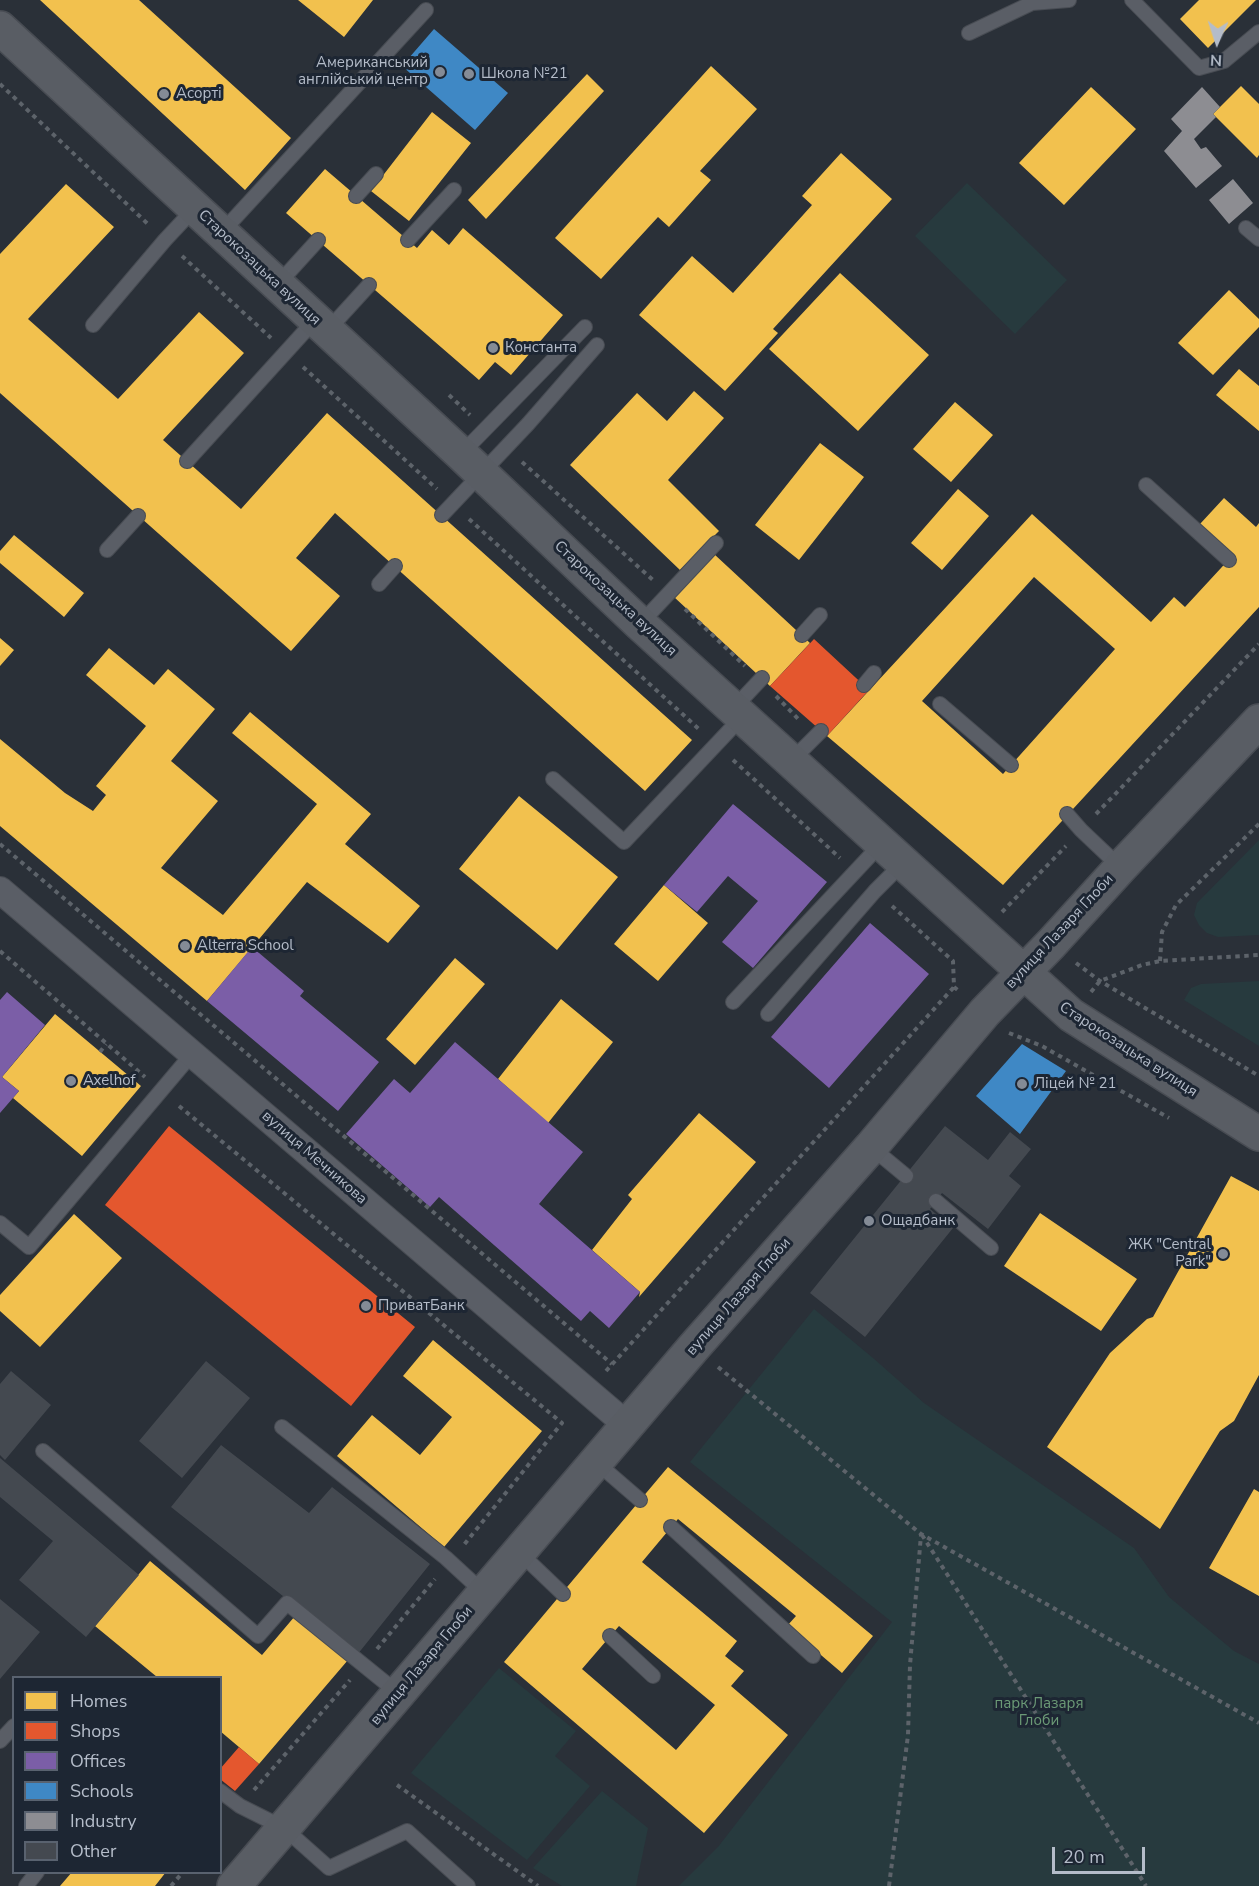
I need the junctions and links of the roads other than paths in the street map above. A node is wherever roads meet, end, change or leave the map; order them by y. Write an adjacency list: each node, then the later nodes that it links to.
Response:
1 (1069, 0): 6 (lane)
2 (1132, 0): 5 (lane)
3 (426, 10): 12 (lane)
4 (0, 28): 10 (street, Старокозацька вулиця)
5 (1259, 32)
6 (969, 33)
7 (376, 174): 9 (lane)
8 (454, 190): 15 (lane)
9 (356, 196)
10 (195, 208): 12 (street, Старокозацька вулиця); 18 (lane)
11 (1246, 228): 13 (lane)
12 (221, 233): 16 (street, Старокозацька вулиця)
13 (1259, 239)
14 (318, 240): 16 (lane)
15 (408, 240)
16 (277, 285): 19 (street, Старокозацька вулиця)
17 (369, 285): 19 (lane)
18 (93, 325)
19 (321, 325): 22 (lane); 23 (street, Старокозацька вулиця)
20 (585, 327): 23 (lane)
21 (597, 345): 23 (lane)
22 (187, 461)
23 (471, 464): 25 (lane); 33 (street, Старокозацька вулиця)
24 (1146, 485): 29 (lane)
25 (442, 515)
26 (138, 516): 28 (lane)
27 (716, 543): 33 (lane)
28 (107, 550)
29 (1229, 560)
30 (395, 566): 31 (lane)
31 (379, 584)
32 (820, 615): 34 (lane)
33 (640, 624): 39 (street, Старокозацька вулиця)
34 (802, 635)
35 (874, 673): 37 (lane)
36 (761, 679): 39 (lane)
37 (864, 685)
38 (940, 704): 43 (lane)
39 (738, 713): 42 (street, Старокозацька вулиця); 44 (lane)
40 (1259, 721): 47 (street, вулиця Лазаря Глоби)
41 (818, 733): 42 (lane)
42 (791, 761): 46 (street, Старокозацька вулиця)
43 (1011, 765)
44 (553, 779)
45 (1067, 814): 47 (lane)
46 (892, 853): 49 (street, Старокозацька вулиця); 50 (lane); 51 (lane)
47 (1120, 867): 49 (street, вулиця Лазаря Глоби)
48 (0, 890): 52 (street, вулиця Мечникова)
49 (1023, 973): 53 (street, Старокозацька вулиця); 54 (street, вулиця Лазаря Глоби)
50 (733, 1002)
51 (768, 1014)
52 (192, 1054): 57 (lane); 59 (street, вулиця Мечникова)
53 (1259, 1134)
54 (871, 1147): 55 (lane); 59 (street, вулиця Лазаря Глоби)
55 (906, 1176)
56 (936, 1201): 58 (lane)
57 (0, 1223)
58 (991, 1248)
59 (627, 1425): 62 (street, вулиця Лазаря Глоби)
60 (282, 1427): 66 (lane)
61 (43, 1451): 71 (lane)
62 (596, 1462): 63 (lane); 65 (street, вулиця Лазаря Глоби)
63 (640, 1500)
64 (671, 1527): 69 (lane)
65 (519, 1552): 66 (street, вулиця Лазаря Глоби); 67 (lane)
66 (484, 1593): 71 (street, вулиця Лазаря Глоби)
67 (563, 1593)
68 (610, 1636): 70 (lane)
69 (813, 1656)
70 (653, 1676)
71 (398, 1693): 75 (street, вулиця Лазаря Глоби)
72 (12, 1728): 73 (lane)
73 (0, 1741)
74 (222, 1792): 75 (lane)
75 (284, 1828): 77 (street, вулиця Лазаря Глоби); 79 (lane)
76 (36, 1874): 78 (lane)
77 (244, 1879)
78 (26, 1886)
79 (468, 1886)

